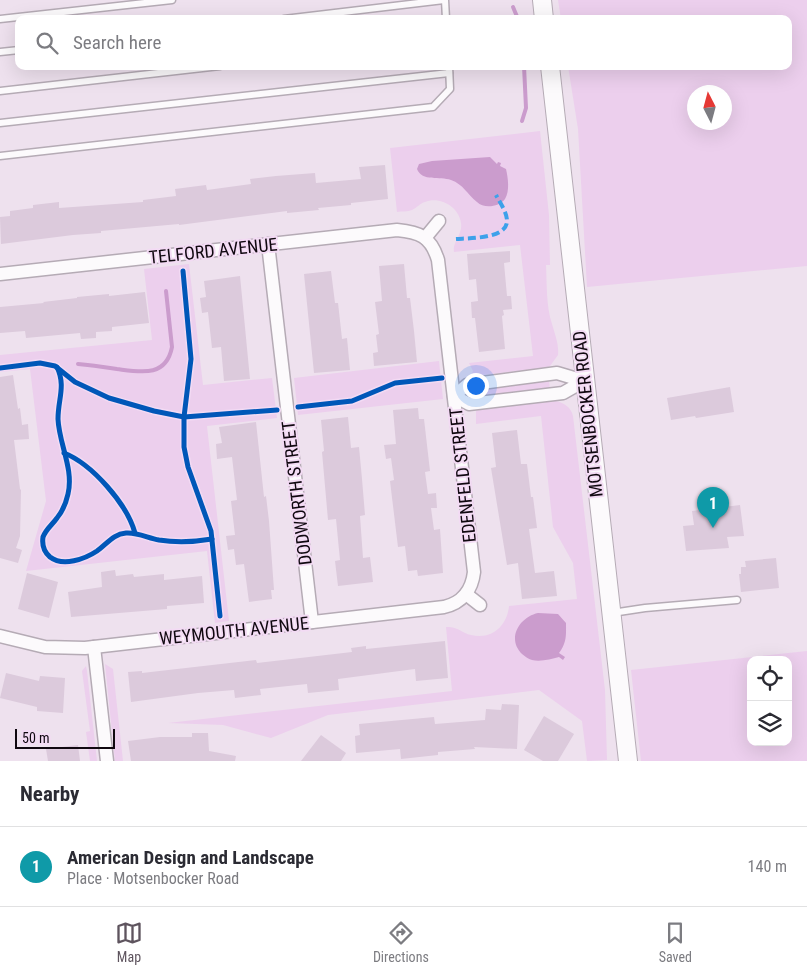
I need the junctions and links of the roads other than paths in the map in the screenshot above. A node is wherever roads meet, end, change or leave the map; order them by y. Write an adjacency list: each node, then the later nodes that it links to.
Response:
1 (172, 0): 4 (lane)
2 (445, 0): 5 (lane); 6 (lane)
3 (542, 0): 7 (main road)
4 (36, 15)
5 (318, 15)
6 (446, 15)
7 (544, 15)
8 (15, 17): 9 (lane)
9 (0, 19)
10 (15, 50): 11 (lane)
11 (0, 52)
12 (185, 70): 15 (lane)
13 (449, 70): 16 (lane); 17 (lane)
14 (550, 70): 22 (main road, MOTSENBOCKER ROAD)
15 (0, 91)
16 (0, 123)
17 (0, 156)
18 (439, 221): 19 (street)
19 (426, 238): 20 (street, TELFORD AVENUE); 23 (street, EDENFELD STREET)
20 (268, 244): 21 (street, TELFORD AVENUE); 28 (street, DODWORTH STREET)
21 (0, 274)
22 (584, 381): 23 (street); 23 (street); 27 (main road, MOTSENBOCKER ROAD)
23 (454, 396): 24 (street, EDENFELD STREET)
24 (466, 594): 26 (street); 28 (street, WEYMOUTH AVENUE)
25 (737, 600): 27 (lane)
26 (480, 605)
27 (611, 613): 32 (main road, MOTSENBOCKER ROAD)
28 (312, 622): 30 (street, WEYMOUTH AVENUE)
29 (0, 636): 30 (street, WEYMOUTH AVENUE)
30 (94, 647): 31 (street)
31 (107, 761)
32 (628, 761)

